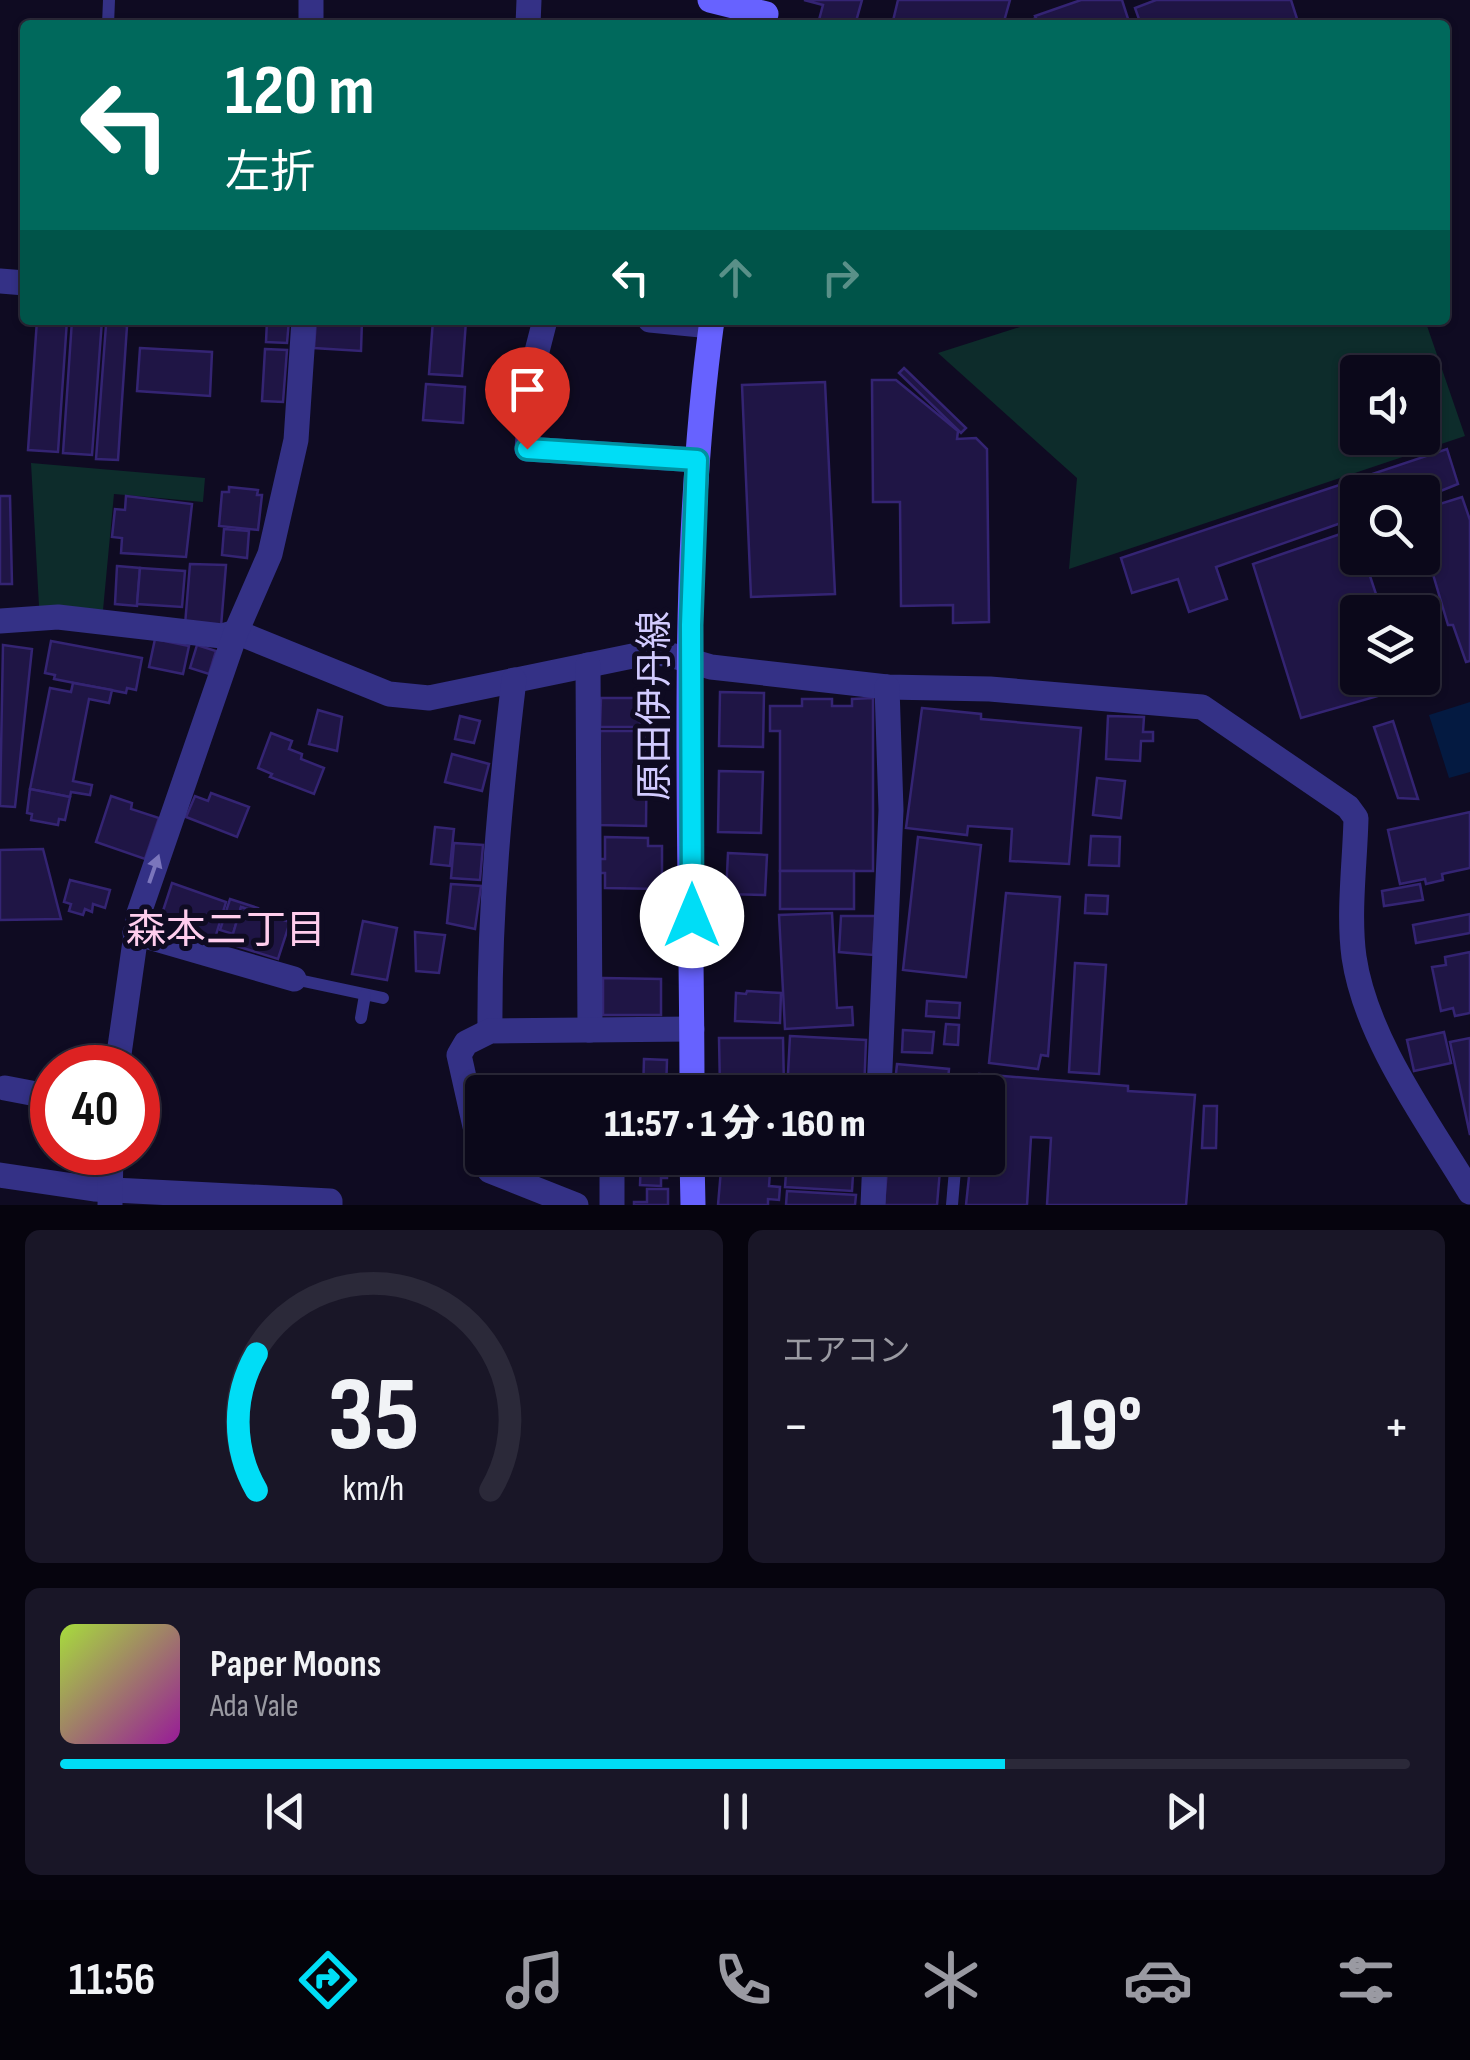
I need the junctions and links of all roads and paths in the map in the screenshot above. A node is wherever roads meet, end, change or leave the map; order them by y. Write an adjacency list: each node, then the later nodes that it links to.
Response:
1 (710, 0): 2 (street)
2 (766, 13)
3 (304, 325): 8 (street)
4 (545, 325): 6 (street)
5 (711, 325): 6 (street, 原田伊丹線)
6 (697, 460): 9 (street, 原田伊丹線)
7 (0, 621): 8 (street)
8 (236, 632): 11 (street); 13 (street, one-way to 8)
9 (691, 661): 10 (street); 12 (street); 18 (street, 原田伊丹線)
10 (588, 665): 11 (street); 19 (street)
11 (514, 680): 20 (street)
12 (887, 686): 23 (street); 31 (street)
13 (135, 933): 14 (street); 21 (street)
14 (294, 980): 15 (lane)
15 (365, 995): 16 (lane); 17 (lane)
16 (383, 998)
17 (361, 1018)
18 (692, 1029): 19 (street); 22 (street, 原田伊丹線)
19 (590, 1030): 20 (street)
20 (490, 1031): 34 (street)
21 (120, 1045)
22 (692, 1075)
23 (880, 1075)
24 (5, 1088): 25 (street)
25 (30, 1093)
26 (0, 1174): 32 (street)
27 (612, 1175): 35 (street)
28 (692, 1175): 36 (street)
29 (874, 1175): 37 (street)
30 (955, 1175): 38 (lane)
31 (1470, 1192)
32 (110, 1197): 33 (street)
33 (330, 1205)
34 (576, 1205)
35 (612, 1205)
36 (692, 1205)
37 (873, 1205)
38 (952, 1205)

